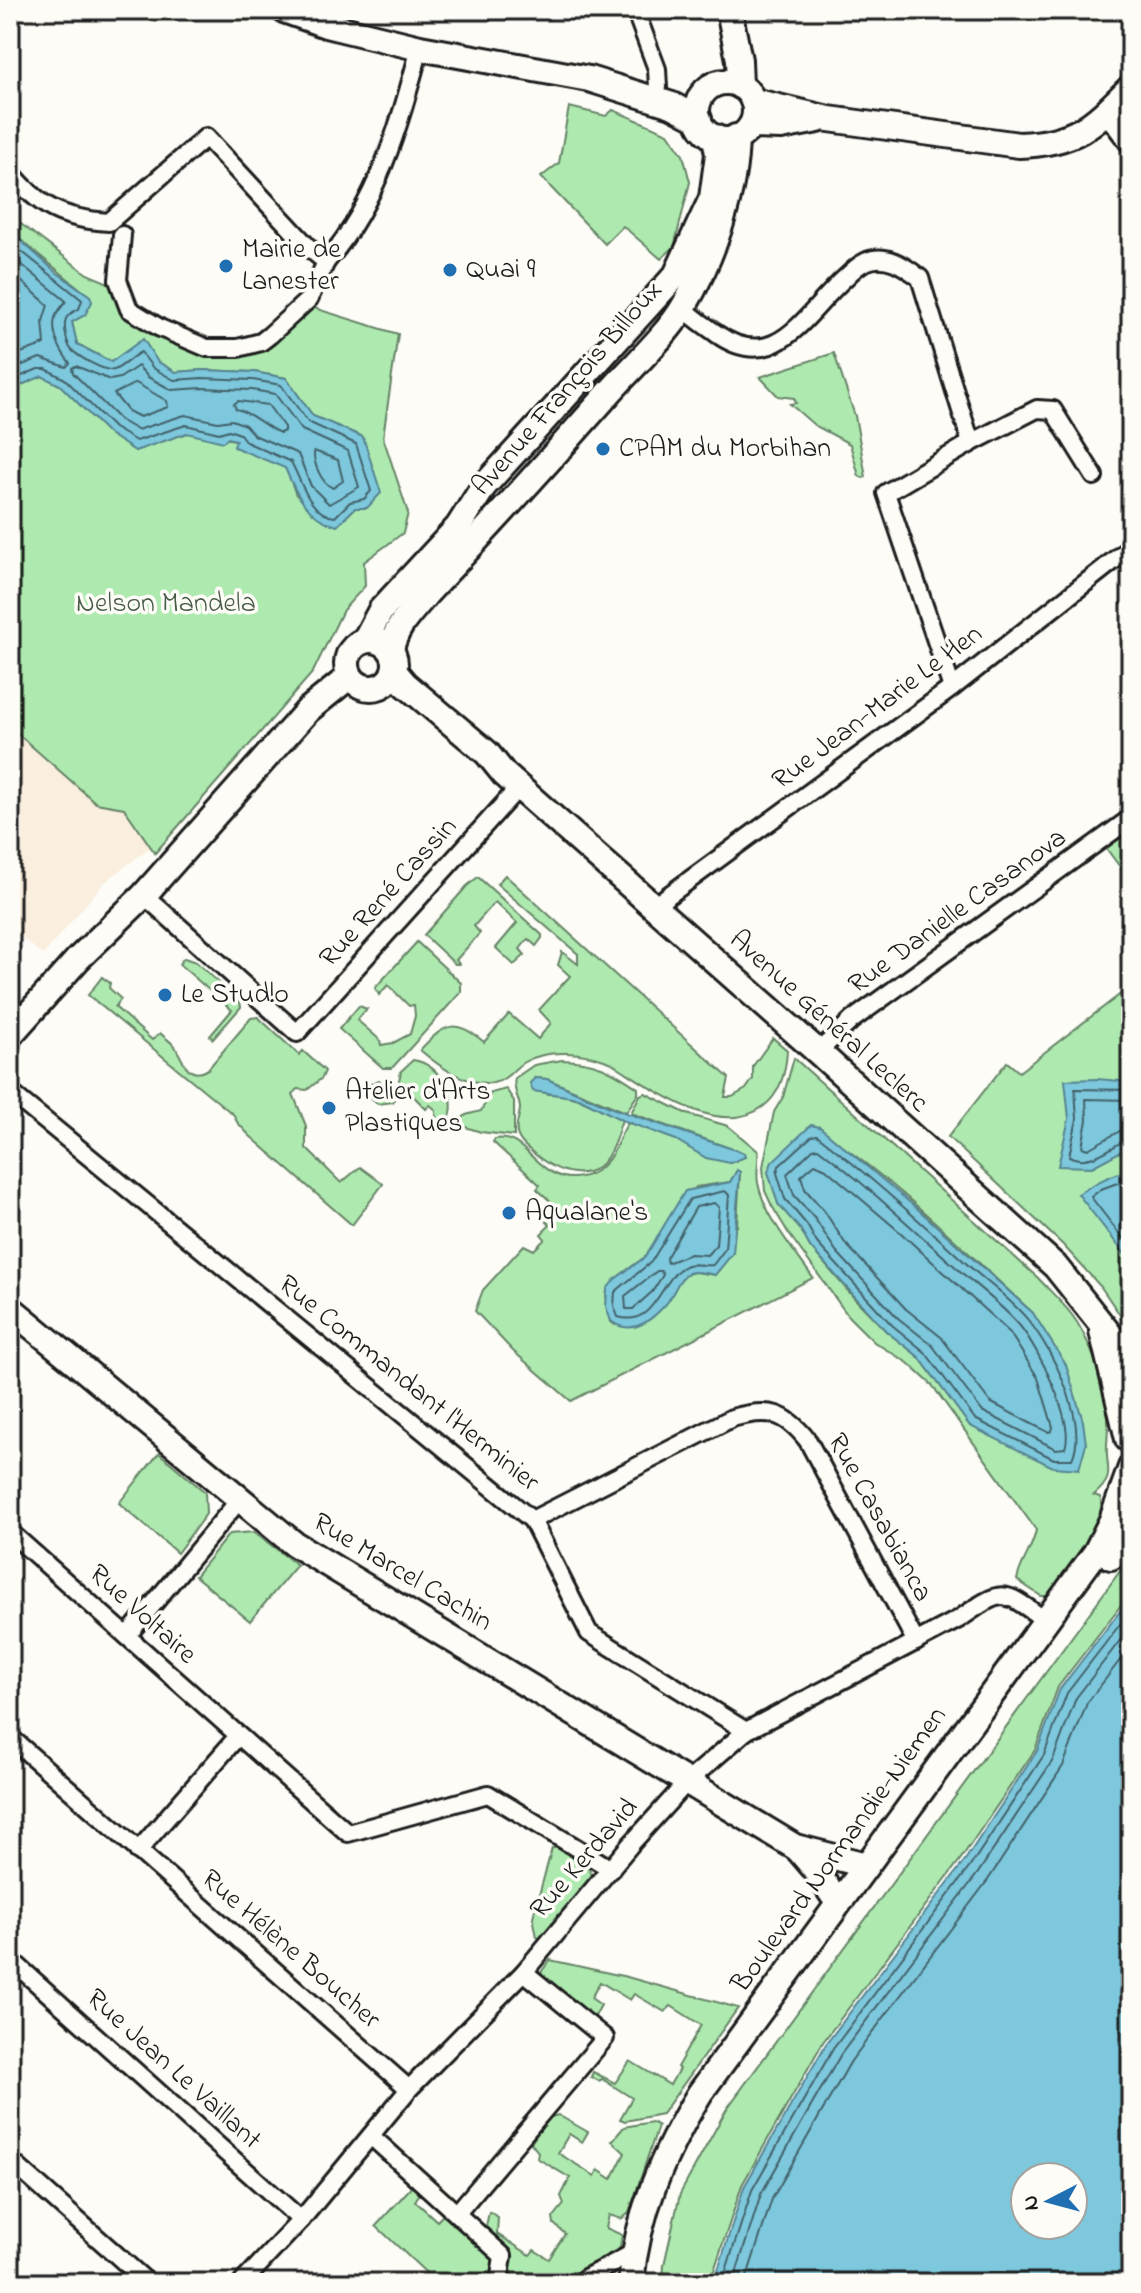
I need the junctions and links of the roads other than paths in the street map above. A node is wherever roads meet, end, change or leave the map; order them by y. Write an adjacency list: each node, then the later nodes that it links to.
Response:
1 (284, 10): 5 (street)
2 (635, 10): 8 (street)
3 (714, 10): 10 (street)
4 (729, 10): 9 (street)
5 (420, 48): 6 (street); 17 (street)
6 (589, 79): 8 (street); 10 (street)
7 (1131, 87): 11 (street)
8 (658, 88): 10 (street)
9 (747, 93): 10 (street); 12 (street); 13 (street)
10 (706, 99): 13 (street)
11 (1108, 110): 12 (street); 14 (street)
12 (829, 119): 13 (street)
13 (734, 133): 18 (street, Avenue François Billoux); 19 (street, Avenue François Billoux)
14 (1131, 140)
15 (10, 171): 17 (street)
16 (122, 235): 17 (street)
17 (326, 262)
18 (676, 275): 19 (street); 23 (street, Avenue François Billoux)
19 (684, 308): 20 (street); 24 (street, Avenue François Billoux)
20 (971, 443): 21 (street); 26 (street)
21 (1094, 476)
22 (1131, 547): 26 (street, Rue Jean-Marie Le Hen)
23 (365, 640): 24 (street); 25 (street, Avenue François Billoux)
24 (390, 668): 25 (street); 27 (street, Avenue Général Leclerc)
25 (350, 676): 29 (street)
26 (952, 688): 30 (street, Rue Jean-Marie Le Hen)
27 (512, 780): 29 (street, Rue René Cassin); 30 (street, Avenue Général Leclerc)
28 (1131, 818): 32 (street, Rue Danielle Casanova)
29 (144, 895): 31 (street)
30 (654, 906): 32 (street, Avenue Général Leclerc)
31 (10, 1035)
32 (818, 1052): 35 (street, Avenue Général Leclerc)
33 (10, 1092): 41 (street, Rue Commandant l'Herminier)
34 (10, 1308): 39 (street, Rue Marcel Cachin)
35 (1101, 1324): 36 (street, Avenue Général Leclerc); 37 (street, Avenue Général Leclerc)
36 (1131, 1361)
37 (1130, 1444)
38 (1131, 1467): 43 (street, Boulevard Normandie-Niemen)
39 (240, 1499): 44 (street); 49 (street, Rue Marcel Cachin)
40 (1131, 1518): 68 (street, Boulevard Normandie-Niemen)
41 (532, 1520): 45 (street, Rue Casabianca); 46 (street, Rue Commandant l'Herminier)
42 (10, 1532): 44 (street, Rue Voltaire)
43 (1046, 1621): 45 (street, Rue Kerdavid); 52 (street, Boulevard Normandie-Niemen)
44 (127, 1636): 47 (street, Rue Voltaire)
45 (916, 1642): 46 (street, Rue Kerdavid)
46 (746, 1731): 49 (street, Rue Kerdavid)
47 (238, 1736): 51 (street); 53 (street, Rue Voltaire)
48 (10, 1737): 51 (street, Rue Hélène Boucher)
49 (687, 1782): 50 (street, Rue Marcel Cachin); 53 (street, Rue Kerdavid)
50 (795, 1847): 52 (street, Rue Marcel Cachin); 54 (street, Rue Marcel Cachin)
51 (138, 1851): 57 (street, Rue Hélène Boucher)
52 (866, 1865): 54 (street, Boulevard Normandie-Niemen)
53 (611, 1869): 56 (street, Rue Kerdavid)
54 (838, 1903): 62 (street, Boulevard Normandie-Niemen)
55 (10, 1959): 61 (street, Rue Jean Le Vaillant)
56 (524, 1972): 57 (street, Rue Kerdavid); 60 (street)
57 (409, 2089): 58 (street, Rue Kerdavid)
58 (371, 2136): 60 (street); 61 (street, Rue Kerdavid)
59 (10, 2160): 64 (street)
60 (457, 2213): 66 (street)
61 (301, 2220): 65 (street, Rue Kerdavid)
62 (635, 2252): 63 (street); 67 (street, Boulevard Normandie-Niemen)
63 (585, 2278)
64 (148, 2283)
65 (242, 2283)
66 (499, 2283)
67 (631, 2283)
68 (646, 2283)

